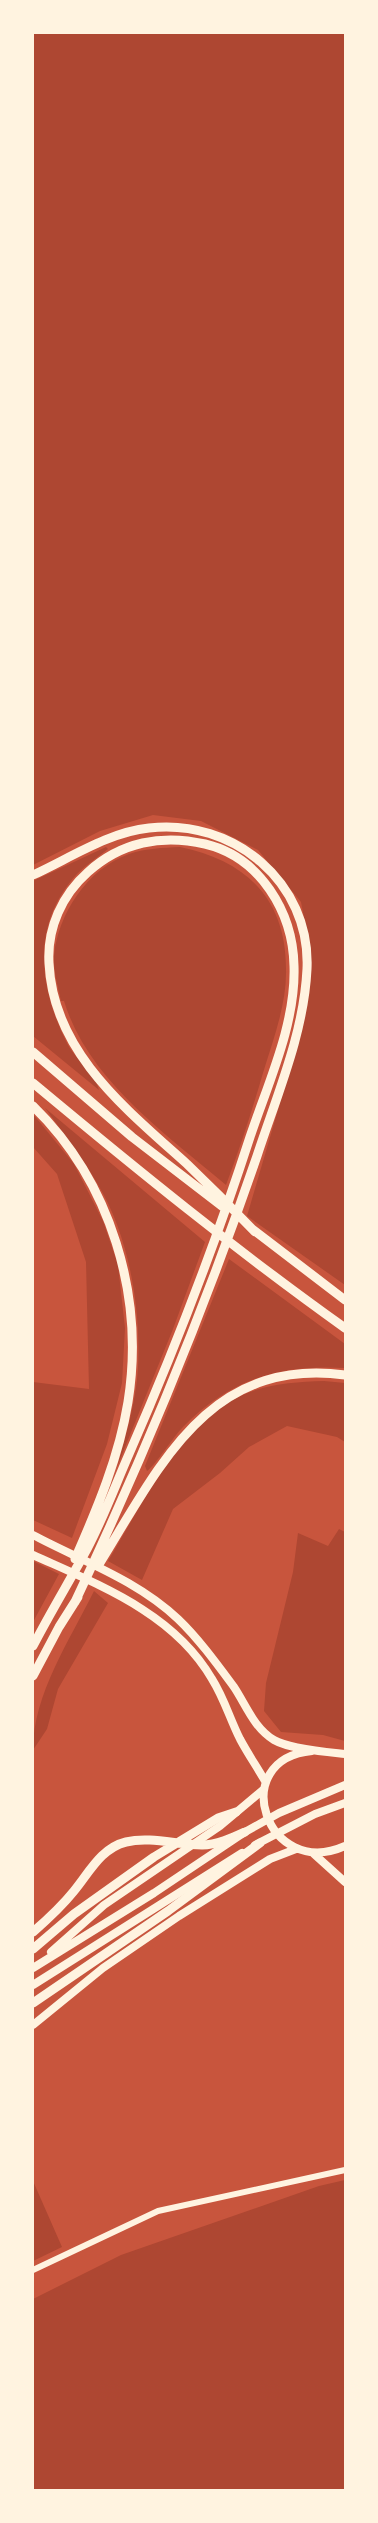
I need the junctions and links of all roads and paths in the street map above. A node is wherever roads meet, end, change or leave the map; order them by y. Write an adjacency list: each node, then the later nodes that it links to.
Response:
1 (33, 875): 12 (highway)
2 (33, 1052): 5 (highway)
3 (33, 1083): 7 (highway)
4 (33, 1106): 11 (highway)
5 (255, 1232): 6 (highway); 11 (highway)
6 (345, 1300)
7 (345, 1328)
8 (345, 1375): 12 (highway)
9 (33, 1535): 15 (main road)
10 (33, 1555): 18 (main road)
11 (58, 1597): 13 (highway)
12 (75, 1602): 14 (highway)
13 (33, 1646)
14 (33, 1676)
15 (320, 1750): 16 (main road); 18 (main road)
16 (341, 1754): 17 (main road)
17 (345, 1758)
18 (264, 1785): 21 (main road); 25 (main road)
19 (345, 1785): 22 (main road)
20 (345, 1804): 23 (main road)
21 (236, 1812): 29 (highway); 30 (main road)
22 (246, 1832): 28 (highway); 30 (main road)
23 (260, 1843): 31 (main road); 32 (highway)
24 (345, 1846): 26 (main road)
25 (296, 1849): 26 (main road); 33 (main road)
26 (314, 1854): 27 (main road)
27 (345, 1882)
28 (33, 1932)
29 (33, 1949)
30 (34, 1967)
31 (33, 1985)
32 (33, 2003)
33 (33, 2025)
34 (345, 2170): 35 (street)
35 (33, 2270)

